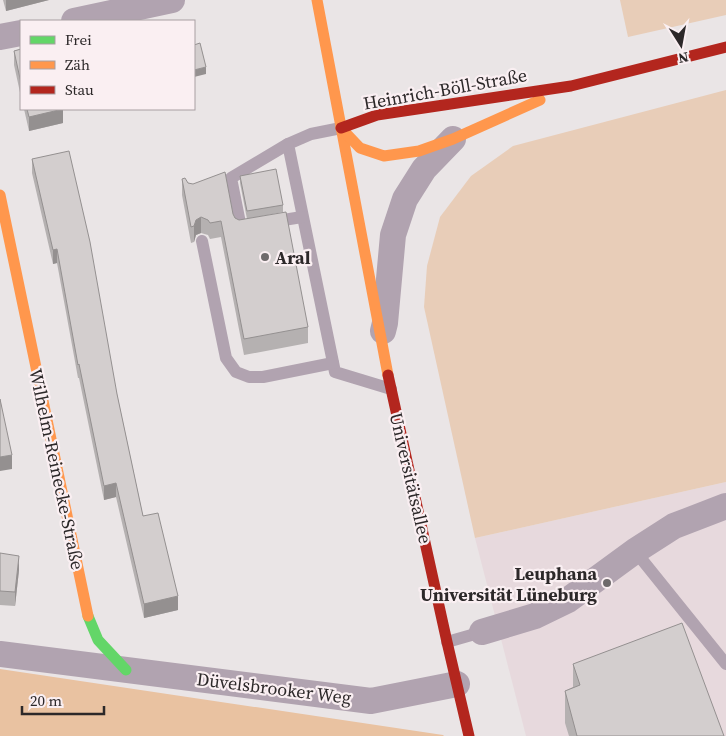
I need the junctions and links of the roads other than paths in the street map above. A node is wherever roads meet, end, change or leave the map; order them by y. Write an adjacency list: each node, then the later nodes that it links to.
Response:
1 (172, 0): 3 (street)
2 (317, 0): 8 (street, Universitätsallee)
3 (79, 20)
4 (20, 33): 5 (street)
5 (0, 37)
6 (726, 46): 7 (street, Heinrich-Böll-Straße)
7 (571, 86): 8 (street, Heinrich-Böll-Straße); 9 (street, Heinrich-Böll-Straße)
8 (341, 128): 9 (street, Heinrich-Böll-Straße); 10 (lane); 17 (street, Universitätsallee)
9 (453, 139): 17 (street, Universitätsallee)
10 (288, 144): 11 (lane); 14 (lane)
11 (231, 178): 12 (lane); 14 (lane)
12 (217, 181)
13 (0, 195): 16 (street, Wilhelm-Reinecke-Straße)
14 (302, 217): 18 (lane)
15 (202, 241): 18 (lane)
16 (6, 258): 26 (street, Wilhelm-Reinecke-Straße)
17 (381, 336): 19 (street, Universitätsallee)
18 (333, 362): 19 (lane)
19 (391, 389): 23 (street, Universitätsallee)
20 (726, 506): 21 (street)
21 (635, 551): 22 (street); 25 (lane)
22 (482, 632): 23 (lane)
23 (447, 642): 27 (street, Universitätsallee)
24 (0, 654): 26 (street, Düvelsbrooker Weg)
25 (726, 664)
26 (126, 670): 27 (street, Düvelsbrooker Weg)
27 (457, 684): 28 (street, Universitätsallee)
28 (469, 736)

